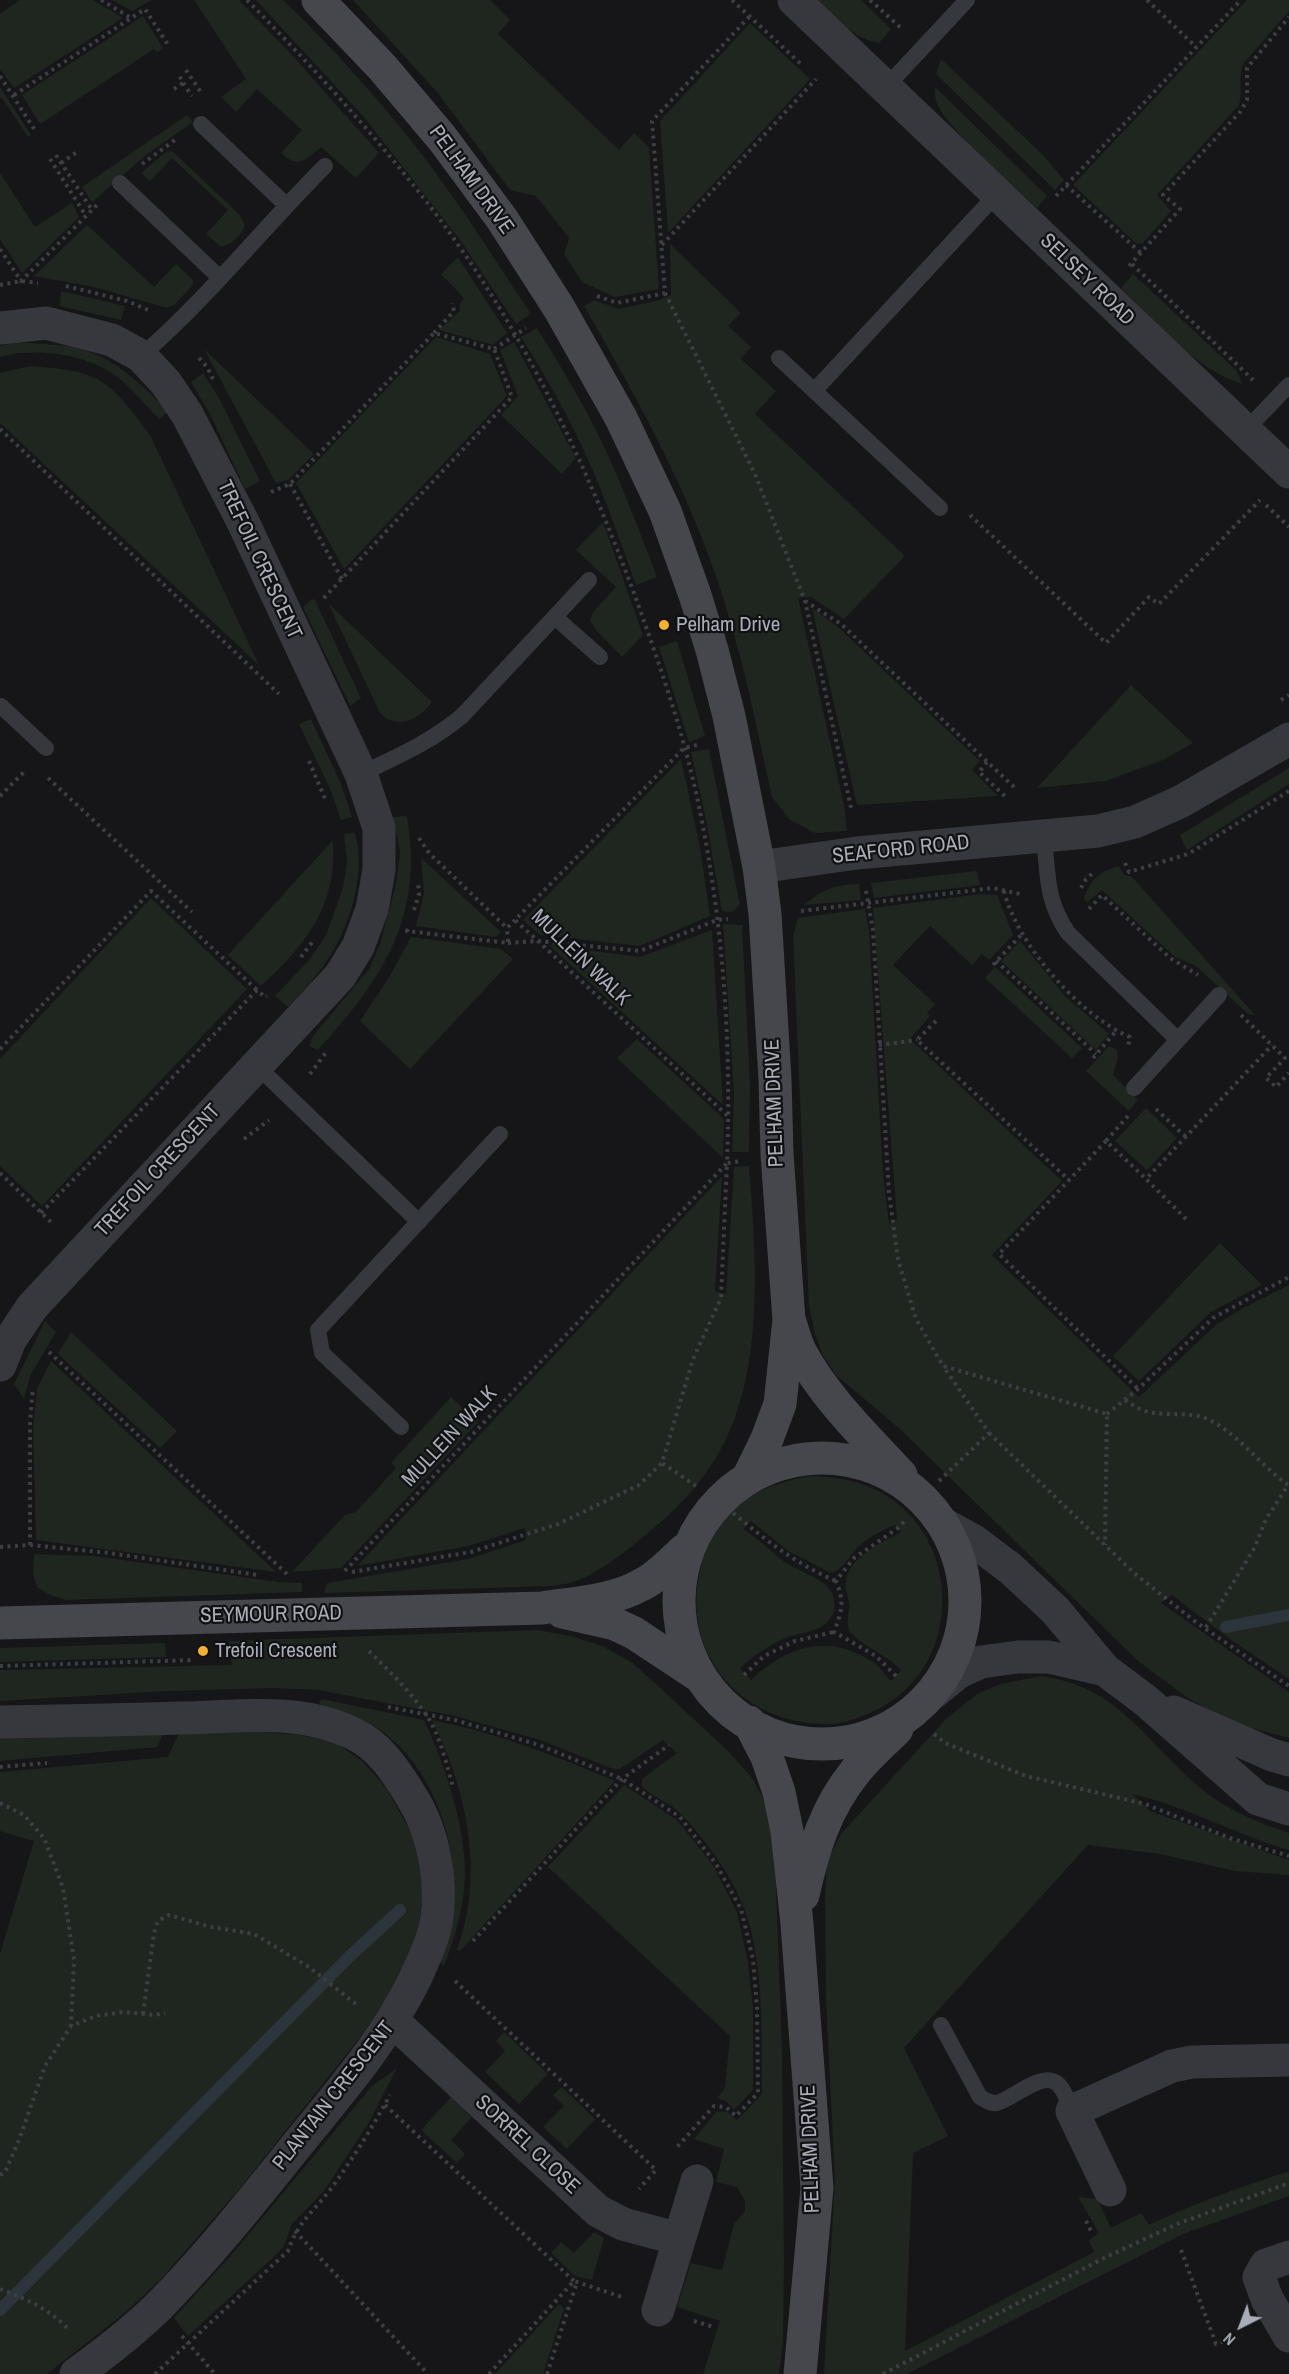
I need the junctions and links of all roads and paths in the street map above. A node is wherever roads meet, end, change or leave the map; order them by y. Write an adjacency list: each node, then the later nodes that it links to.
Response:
1 (101, 0): 10 (path)
2 (248, 0): 73 (path)
3 (318, 0): 43 (street, PELHAM DRIVE)
4 (794, 0): 17 (street, SELSEY ROAD)
5 (968, 0): 17 (lane)
6 (1147, 0): 12 (path)
7 (1241, 0): 12 (path)
8 (749, 16): 35 (path)
9 (1289, 17): 36 (path)
10 (131, 18): 11 (path); 20 (path)
11 (168, 45)
12 (1196, 47): 29 (path)
13 (179, 75): 16 (path)
14 (0, 76): 20 (path)
15 (816, 79): 35 (path)
16 (183, 83): 18 (path); 19 (path)
17 (886, 87): 30 (street, SELSEY ROAD)
18 (174, 89)
19 (190, 93)
20 (14, 95): 22 (path)
21 (201, 124): 31 (lane)
22 (36, 132)
23 (77, 152): 26 (path)
24 (56, 155): 26 (path)
25 (50, 159): 33 (path)
26 (61, 163): 32 (path)
27 (325, 166): 31 (lane)
28 (120, 183): 37 (lane)
29 (1066, 185): 34 (path); 36 (path)
30 (997, 194): 34 (street, SELSEY ROAD); 51 (lane)
31 (286, 205): 37 (lane)
32 (92, 210)
33 (86, 216)
34 (1029, 225): 54 (street, SELSEY ROAD)
35 (662, 245): 41 (path)
36 (1141, 254): 52 (path)
37 (219, 277): 45 (lane)
38 (43, 283): 39 (path)
39 (0, 285)
40 (65, 285): 45 (path)
41 (666, 293): 43 (path); 62 (path)
42 (452, 303): 46 (path)
43 (559, 308): 70 (street, PELHAM DRIVE)
44 (0, 328): 47 (street, TREFOIL CRESCENT)
45 (171, 330): 47 (lane); 50 (path)
46 (434, 333): 57 (path); 60 (path)
47 (141, 356): 78 (street, TREFOIL CRESCENT)
48 (779, 358): 51 (lane)
49 (1289, 385): 52 (lane)
50 (218, 388)
51 (815, 390): 59 (lane)
52 (1274, 400): 54 (lane)
53 (0, 429): 66 (path)
54 (1246, 430): 55 (street, SELSEY ROAD)
55 (1289, 472)
56 (267, 483): 57 (path)
57 (290, 484): 60 (path)
58 (1260, 500): 59 (path)
59 (940, 508)
60 (342, 579): 63 (path)
61 (589, 580): 64 (lane)
62 (805, 601): 75 (path); 84 (path)
63 (321, 602)
64 (556, 618): 65 (lane); 78 (lane)
65 (600, 657)
66 (275, 685)
67 (1289, 695): 68 (path)
68 (1279, 701)
69 (0, 706): 72 (lane)
70 (733, 735): 73 (path); 88 (street, PELHAM DRIVE)
71 (1289, 739): 85 (street, SEAFORD ROAD)
72 (46, 748)
73 (684, 748): 96 (path, MULLEIN WALK); 97 (path)
74 (308, 759): 81 (path)
75 (987, 762): 79 (path); 82 (path)
76 (32, 763): 80 (path)
77 (40, 771): 93 (path)
78 (361, 774): 118 (street, TREFOIL CRESCENT)
79 (1014, 787)
80 (0, 796)
81 (326, 801)
82 (999, 801)
83 (863, 811): 84 (path)
84 (852, 812): 87 (path)
85 (1044, 837): 87 (street, SEAFORD ROAD); 91 (lane)
86 (416, 842): 99 (path)
87 (857, 853): 88 (street, SEAFORD ROAD); 92 (path)
88 (759, 867): 95 (street, PELHAM DRIVE)
89 (417, 873): 94 (path)
90 (1004, 891): 91 (path); 92 (path); 102 (path)
91 (1050, 901): 109 (path); 113 (lane)
92 (868, 904): 95 (path); 115 (path)
93 (192, 912)
94 (413, 912)
95 (765, 914): 97 (path); 135 (street, PELHAM DRIVE)
96 (515, 920): 99 (path); 104 (path, MULLEIN WALK)
97 (717, 920): 104 (path); 122 (path)
98 (410, 922): 100 (path)
99 (507, 928): 105 (path)
100 (407, 931): 103 (path); 105 (path)
101 (318, 934): 106 (path)
102 (1022, 934): 111 (path); 111 (path)
103 (402, 941)
104 (537, 941): 105 (path); 122 (path, MULLEIN WALK)
105 (508, 943)
106 (295, 966)
107 (273, 989): 108 (path)
108 (257, 990): 117 (path); 129 (path)
109 (1219, 995): 113 (lane); 116 (path)
110 (936, 1021): 112 (path)
111 (1116, 1031): 120 (path)
112 (917, 1040): 115 (path); 131 (path)
113 (1178, 1040): 120 (lane)
114 (333, 1043): 121 (path)
115 (879, 1045): 140 (path)
116 (1272, 1045): 119 (path); 124 (path)
117 (0, 1049)
118 (257, 1065): 121 (lane); 139 (street, TREFOIL CRESCENT)
119 (1289, 1074)
120 (1139, 1093): 124 (path); 126 (path)
121 (290, 1099): 125 (path); 133 (lane)
122 (729, 1117): 128 (path)
123 (500, 1134): 133 (lane)
124 (1186, 1137): 130 (path)
125 (243, 1140)
126 (1106, 1141): 130 (path); 131 (path)
127 (745, 1161): 128 (path)
128 (727, 1163): 147 (path); 158 (path, MULLEIN WALK)
129 (0, 1173)
130 (1146, 1179): 132 (path)
131 (1069, 1180): 142 (path)
132 (1186, 1219)
133 (419, 1222): 145 (lane)
134 (1289, 1278): 142 (path)
135 (789, 1320): 148 (street, PELHAM DRIVE); 151 (street, PELHAM DRIVE)
136 (55, 1344): 137 (path)
137 (50, 1352): 138 (path); 161 (path)
138 (45, 1362)
139 (0, 1365)
140 (944, 1366): 144 (path); 146 (path)
141 (36, 1380): 154 (path)
142 (1138, 1389): 143 (path)
143 (1125, 1400): 144 (path); 149 (path)
144 (1107, 1414): 155 (path)
145 (401, 1427)
146 (989, 1433): 151 (path); 155 (path)
147 (662, 1463): 150 (path); 158 (path)
148 (749, 1476): 151 (street); 157 (street)
149 (1288, 1484): 166 (path)
150 (696, 1486)
151 (921, 1501): 153 (street, PELHAM DRIVE); 162 (path)
152 (733, 1513): 162 (path)
153 (945, 1525): 170 (street); 176 (street, PELHAM DRIVE)
154 (30, 1545): 156 (path); 159 (path)
155 (1105, 1545): 166 (path)
156 (0, 1547)
157 (684, 1550): 163 (street, SEYMOUR ROAD); 172 (street)
158 (342, 1574): 160 (path)
159 (264, 1575)
160 (334, 1575)
161 (282, 1577)
162 (836, 1581): 167 (path)
163 (542, 1608): 164 (street, SEYMOUR ROAD); 172 (street, SEYMOUR ROAD)
164 (323, 1614): 165 (street, SEYMOUR ROAD); 177 (path)
165 (0, 1623)
166 (1205, 1629): 174 (path)
167 (834, 1632): 171 (path); 173 (path)
168 (194, 1660): 169 (path)
169 (0, 1666)
170 (1105, 1670): 175 (street); 176 (street)
171 (744, 1675)
172 (699, 1676): 179 (street)
173 (896, 1676)
174 (1289, 1686)
175 (1145, 1700): 181 (street); 184 (street)
176 (924, 1712): 179 (street); 185 (path); 186 (street, PELHAM DRIVE)
177 (427, 1715)
178 (0, 1722): 188 (street, PLANTAIN CRESCENT)
179 (749, 1722): 186 (street, PELHAM DRIVE)
180 (669, 1745): 182 (path)
181 (1289, 1760)
182 (622, 1779): 187 (path); 198 (path)
183 (0, 1803): 193 (path)
184 (1289, 1809)
185 (1289, 1856)
186 (797, 1924): 224 (street, PELHAM DRIVE)
187 (469, 1946)
188 (426, 1956): 191 (street, PLANTAIN CRESCENT); 200 (path)
189 (165, 2013): 190 (path)
190 (143, 2014): 191 (path); 193 (path)
191 (391, 2025): 207 (street, SORREL CLOSE); 212 (street, PLANTAIN CRESCENT)
192 (941, 2025): 197 (lane)
193 (71, 2026): 201 (path)
194 (1289, 2060): 197 (street)
195 (390, 2095): 196 (path)
196 (385, 2105): 206 (path); 210 (path)
197 (1072, 2110): 205 (street)
198 (670, 2154)
199 (663, 2162): 200 (path)
200 (656, 2170): 202 (path)
201 (0, 2175)
202 (648, 2178)
203 (698, 2181): 207 (street)
204 (1289, 2183): 225 (path)
205 (1110, 2190)
206 (295, 2231): 217 (path); 221 (path)
207 (679, 2239): 213 (street)
208 (1181, 2250): 216 (path)
209 (1289, 2257): 215 (street)
210 (575, 2282): 213 (path); 222 (path); 223 (path)
211 (0, 2289): 218 (path)
212 (157, 2308): 217 (path); 218 (street, PLANTAIN CRESCENT)
213 (658, 2310): 214 (path)
214 (714, 2327)
215 (1289, 2336)
216 (1248, 2342)
217 (189, 2344): 219 (path); 220 (path)
218 (100, 2365)
219 (155, 2374)
220 (215, 2374)
221 (428, 2374)
222 (489, 2374)
223 (547, 2374)
224 (801, 2374)
225 (883, 2374)

